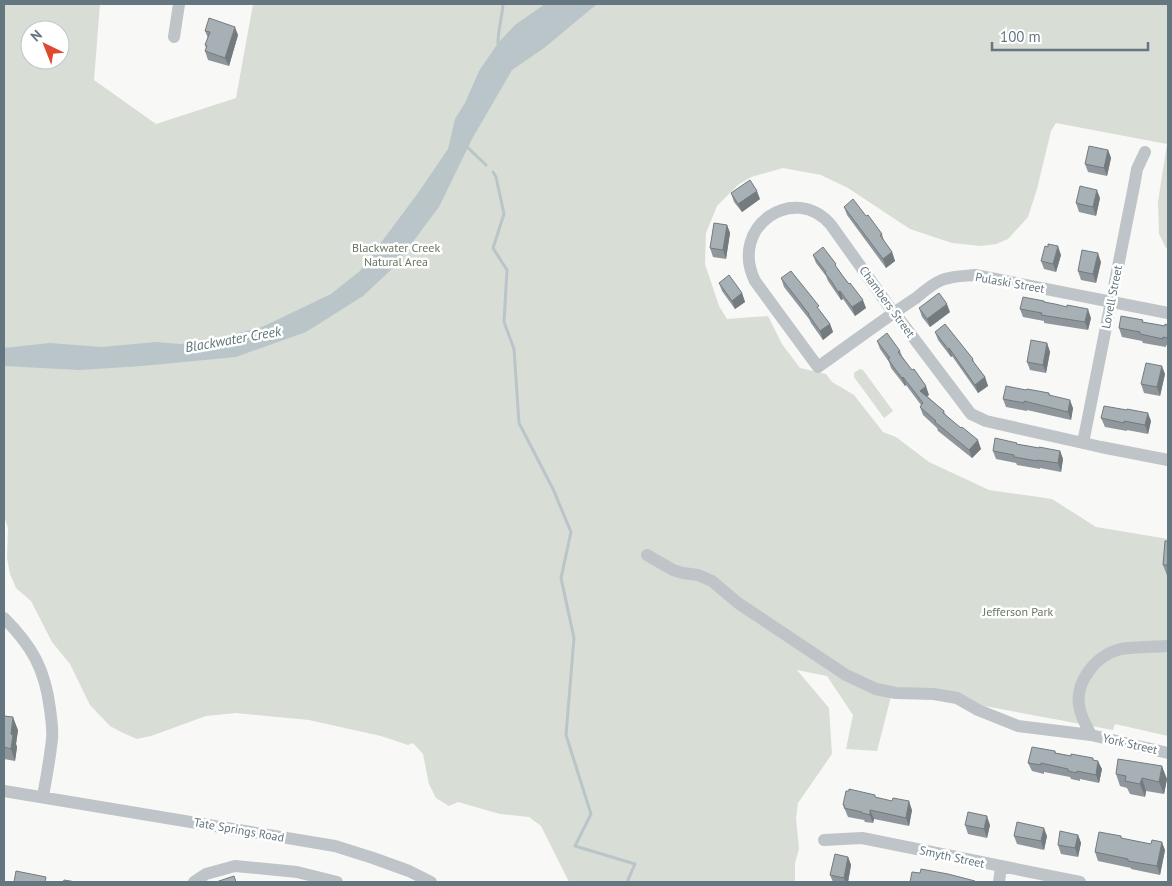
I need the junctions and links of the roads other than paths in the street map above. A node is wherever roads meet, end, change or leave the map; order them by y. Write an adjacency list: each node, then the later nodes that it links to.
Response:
1 (179, 4): 2 (street)
2 (174, 37)
3 (1145, 152): 4 (street, Lovell Street)
4 (1111, 302): 5 (street, Pulaski Street); 6 (street, Pulaski Street); 8 (street, Lovell Street)
5 (894, 312): 7 (street, Pulaski Street); 7 (street, Chambers Street); 8 (street, Chambers Street)
6 (1168, 313)
7 (818, 367)
8 (1083, 442): 9 (street, Chambers Street)
9 (1168, 460)
10 (647, 555): 13 (street, York Street)
11 (4, 618): 16 (street)
12 (1167, 646): 13 (street)
13 (1091, 735): 14 (street, York Street)
14 (1168, 753)
15 (4, 790): 16 (street, Tate Springs Road)
16 (43, 797): 19 (street, Tate Springs Road)
17 (824, 840): 18 (street, Smyth Street)
18 (1001, 867): 22 (street); 23 (street, Smyth Street)
19 (428, 881)
20 (194, 882): 21 (street)
21 (337, 882)
22 (998, 882)
23 (1080, 882)

